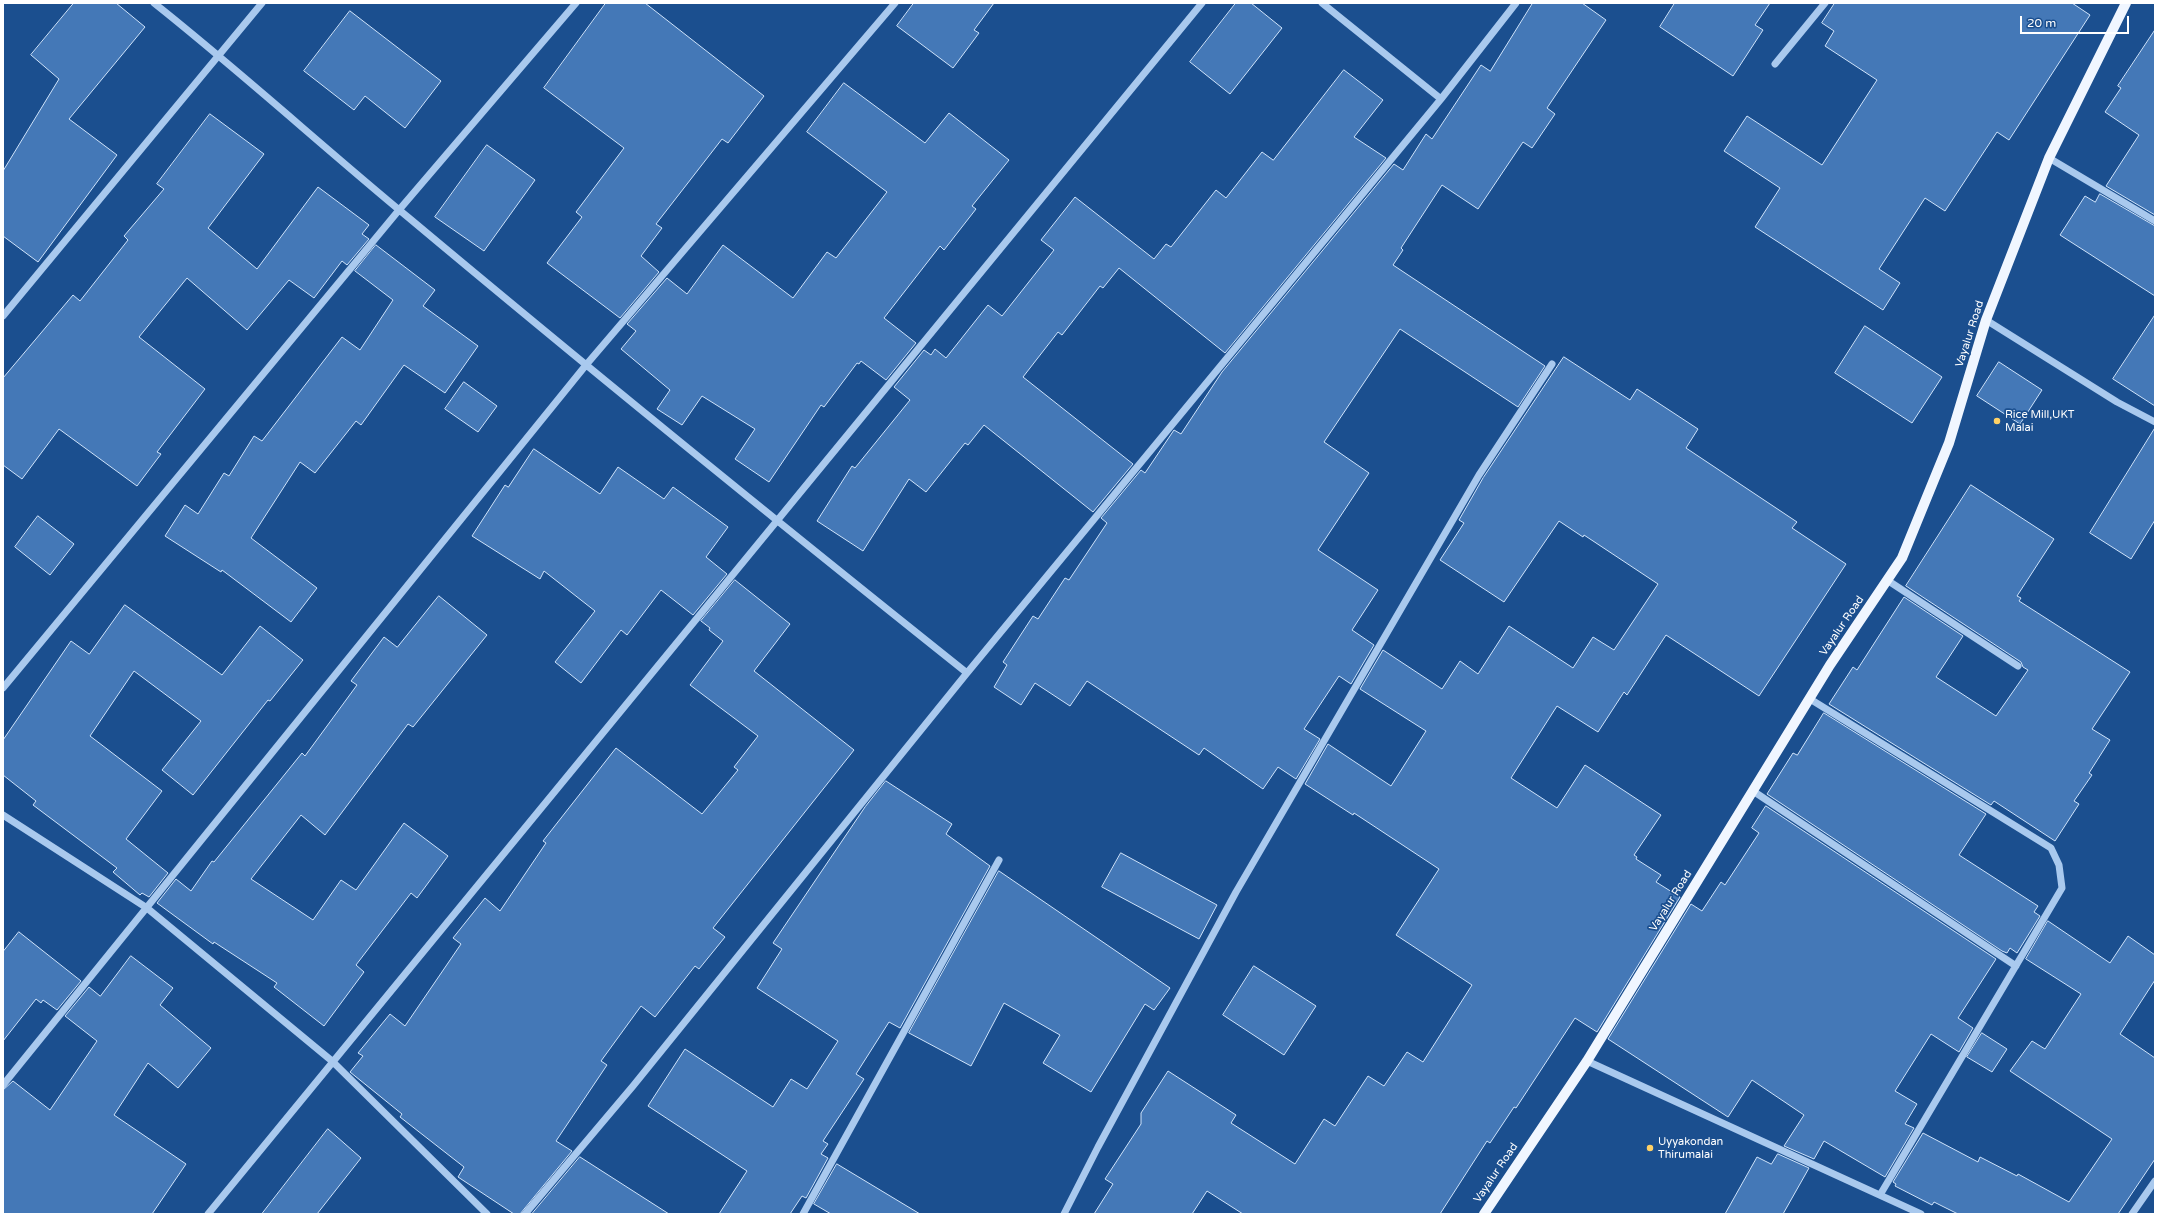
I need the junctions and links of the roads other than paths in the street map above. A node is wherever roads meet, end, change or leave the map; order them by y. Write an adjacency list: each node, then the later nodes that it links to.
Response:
1 (154, 3): 10 (street)
2 (262, 3): 10 (street)
3 (576, 3): 14 (street)
4 (895, 3): 19 (street)
5 (1202, 3): 21 (street)
6 (1322, 3): 12 (street)
7 (1516, 3): 12 (street)
8 (1825, 3): 11 (street)
9 (2126, 3): 13 (main road, Vayalur Road)
10 (219, 55): 14 (street); 16 (street)
11 (1775, 64)
12 (1441, 99): 24 (street)
13 (2049, 158): 15 (street); 17 (main road, Vayalur Road)
14 (399, 210): 19 (street); 25 (street)
15 (2155, 221)
16 (3, 316)
17 (1986, 320): 20 (street); 22 (main road, Vayalur Road)
18 (1552, 364): 41 (street)
19 (586, 365): 21 (street); 30 (street)
20 (2155, 422)
21 (777, 522): 24 (street); 33 (street)
22 (1887, 580): 23 (street); 26 (main road, Vayalur Road)
23 (2018, 666)
24 (967, 673): 39 (street)
25 (3, 688)
26 (1810, 698): 27 (main road, Vayalur Road); 31 (street)
27 (1753, 791): 31 (street); 32 (main road, Vayalur Road)
28 (3, 815): 30 (street)
29 (999, 860): 40 (street)
30 (147, 908): 33 (street); 34 (street)
31 (2016, 966): 36 (street)
32 (1587, 1060): 36 (street); 42 (main road, Vayalur Road)
33 (332, 1061): 37 (street); 38 (street)
34 (3, 1085)
35 (2155, 1181): 44 (street)
36 (1880, 1195): 43 (street)
37 (208, 1214)
38 (487, 1214)
39 (524, 1214)
40 (803, 1214)
41 (1064, 1214)
42 (1484, 1214)
43 (1921, 1214)
44 (2132, 1214)

